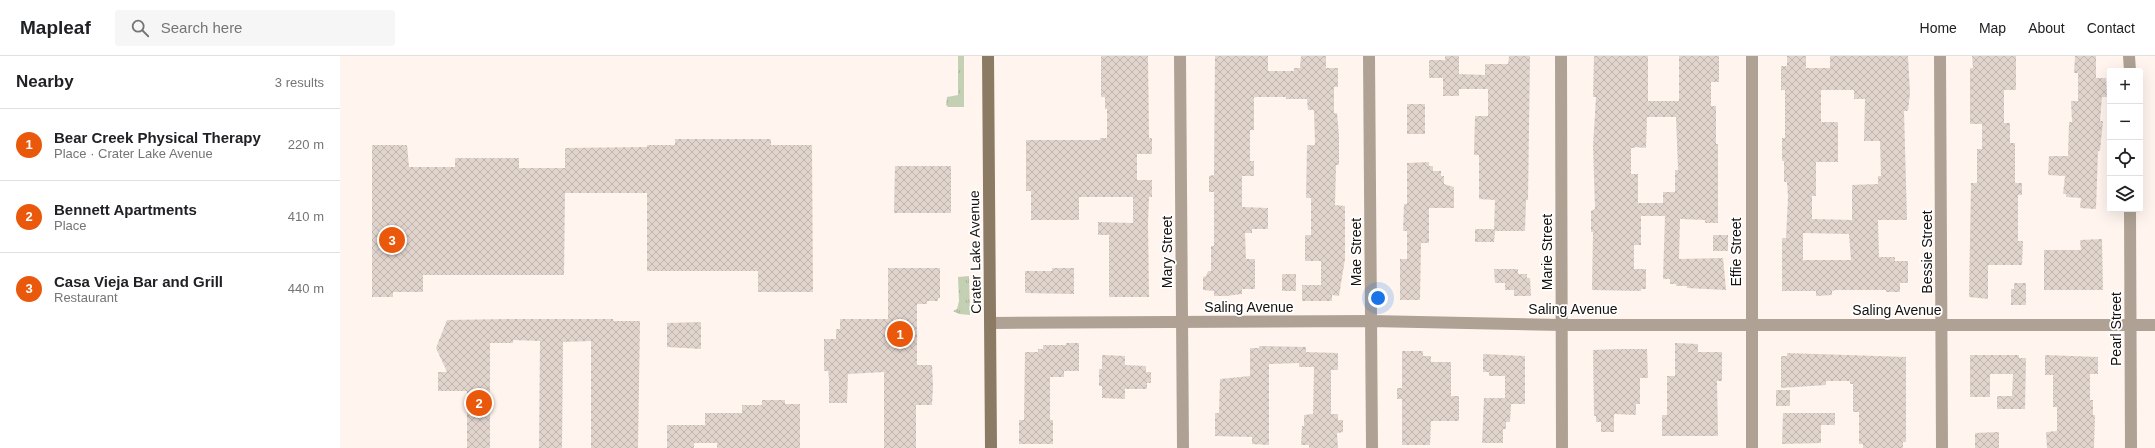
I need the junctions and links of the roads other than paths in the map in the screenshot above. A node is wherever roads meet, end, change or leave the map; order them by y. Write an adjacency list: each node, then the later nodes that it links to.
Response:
1 (988, 56): 12 (main road, Crater Lake Avenue)
2 (1180, 56): 10 (street, Mary Street)
3 (1369, 56): 11 (street, Mae Street)
4 (1561, 56): 14 (street, Marie Street)
5 (1752, 56): 13 (street, Effie Street)
6 (1940, 56): 15 (street, Bessie Street)
7 (2130, 56): 8 (street)
8 (2130, 68)
9 (2130, 212): 16 (street, Pearl Street)
10 (1182, 322): 11 (street, Saling Avenue); 12 (street, Saling Avenue); 19 (street, Mary Street)
11 (1371, 322): 14 (street, Saling Avenue); 20 (street, Mae Street)
12 (991, 323): 18 (main road, Crater Lake Avenue)
13 (1751, 324): 14 (street, Saling Avenue); 15 (street, Saling Avenue); 22 (street, Effie Street)
14 (1562, 325): 21 (street, Marie Street)
15 (1942, 325): 16 (street, Saling Avenue); 23 (street, Bessie Street)
16 (2131, 325): 17 (street, Saling Avenue); 24 (street, Pearl Street)
17 (2155, 325)
18 (991, 448)
19 (1183, 448)
20 (1372, 448)
21 (1562, 448)
22 (1752, 448)
23 (1942, 448)
24 (2131, 448)

